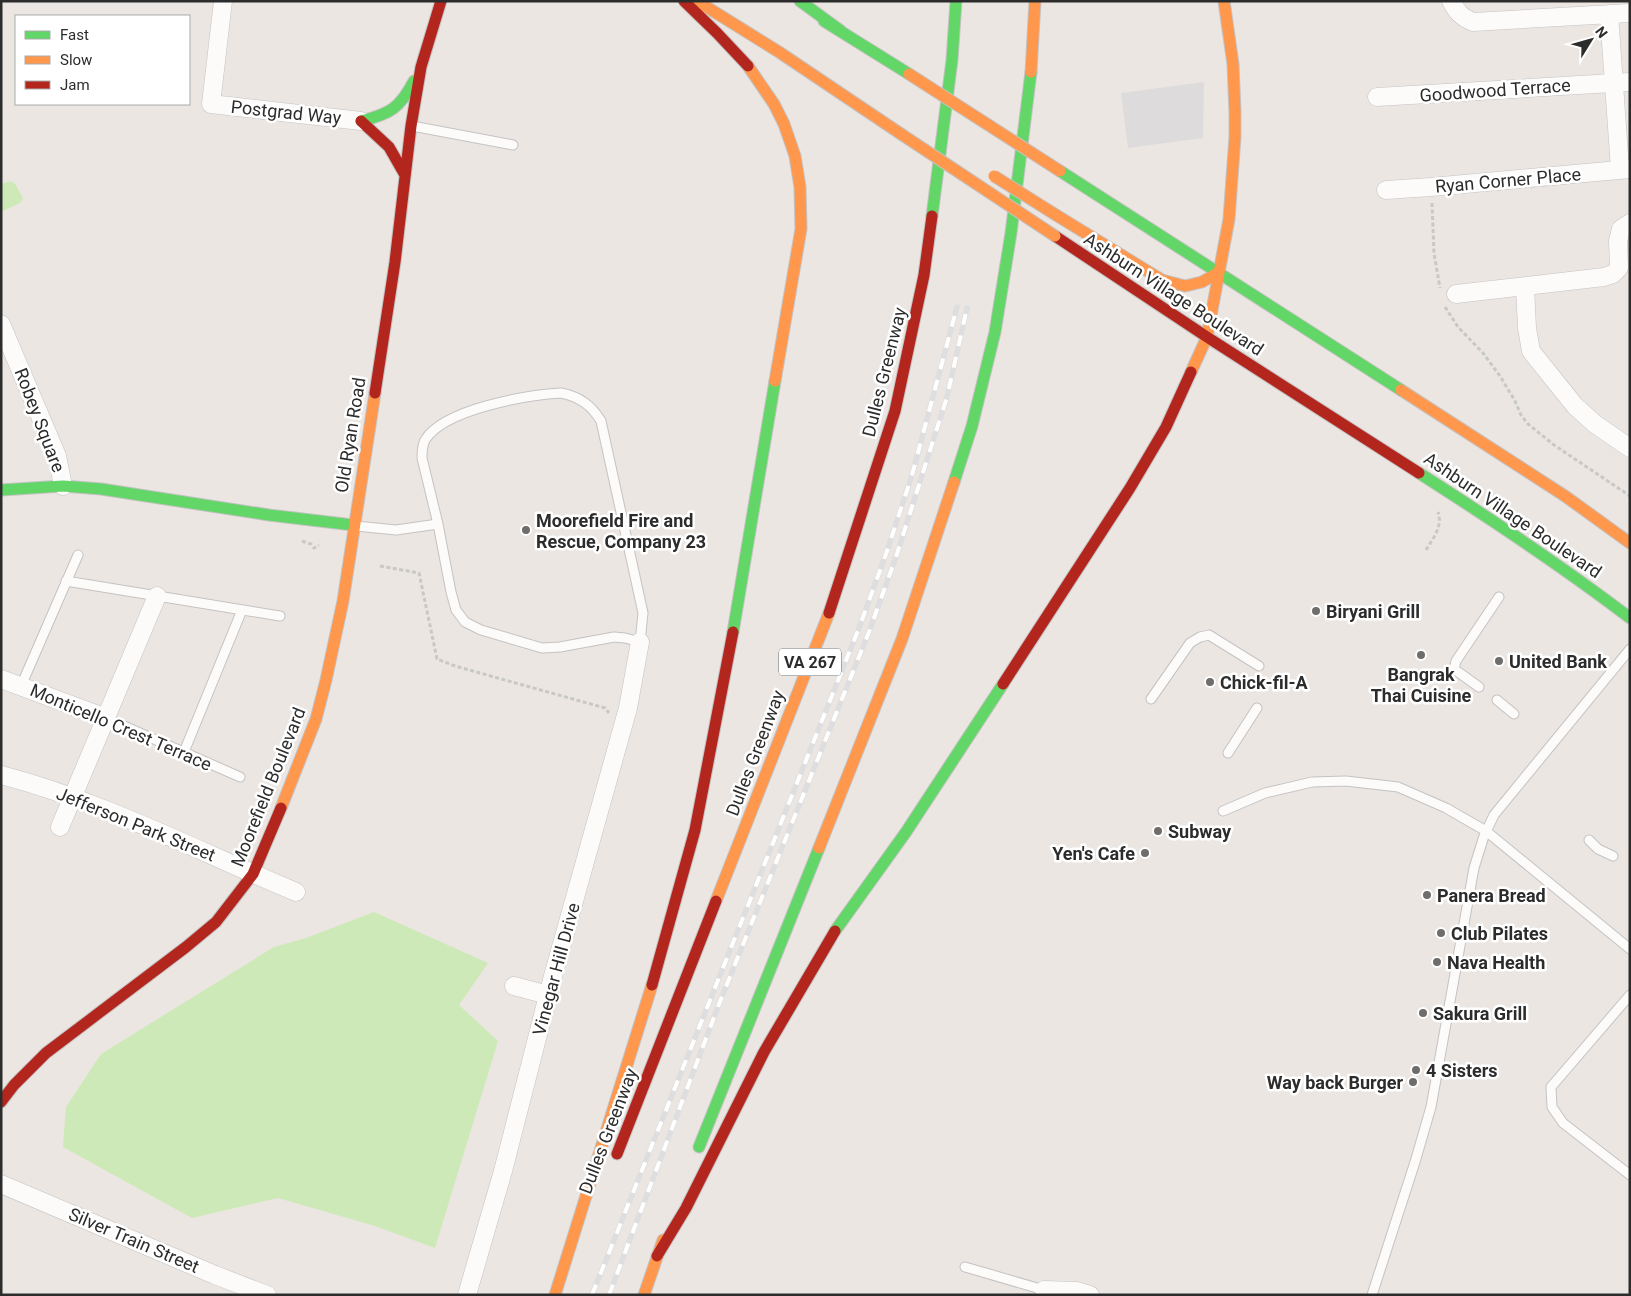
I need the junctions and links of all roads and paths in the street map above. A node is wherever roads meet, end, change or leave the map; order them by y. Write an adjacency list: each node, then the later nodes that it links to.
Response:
1 (223, 1): 21 (street, Postgrad Way)
2 (441, 1): 17 (main road, Old Ryan Road)
3 (684, 1): 97 (main road)
4 (697, 1): 15 (main road, Ashburn Village Boulevard)
5 (792, 1): 14 (main road)
6 (800, 1): 14 (main road)
7 (948, 1): 16 (main road)
8 (956, 1): 16 (main road, Dulles Greenway / VA 267)
9 (1035, 1): 86 (main road)
10 (1224, 1): 32 (main road)
11 (1450, 1): 13 (street)
12 (1630, 13): 13 (street)
13 (1609, 14): 18 (street)
14 (841, 31): 32 (main road, bridge)
15 (779, 52): 20 (main road); 36 (main road, Ashburn Village Boulevard, bridge)
16 (952, 60): 87 (main road, Dulles Greenway / VA 267)
17 (421, 67): 21 (main road); 22 (main road, Old Ryan Road)
18 (1621, 82): 19 (street, Goodwood Terrace); 27 (street)
19 (1377, 97)
20 (868, 98)
21 (361, 121): 28 (main road)
22 (411, 126): 24 (lane); 28 (main road, Old Ryan Road)
23 (934, 138): 25 (main road)
24 (513, 145)
25 (950, 148)
26 (983, 168): 32 (main road, bridge)
27 (1625, 169): 29 (street, Ryan Corner Place)
28 (405, 175): 44 (main road, Old Ryan Road)
29 (1431, 187): 30 (street, Ryan Corner Place); 34 (path)
30 (1386, 190)
31 (1630, 223): 33 (street)
32 (1219, 272): 36 (main road); 46 (main road)
33 (1525, 286): 34 (street); 38 (street)
34 (1447, 296): 41 (path)
35 (1, 324): 37 (street, Robey Square)
36 (1207, 337): 56 (main road, Ashburn Village Boulevard); 92 (main road)
37 (8, 356): 39 (street, Robey Square)
38 (1630, 448)
39 (63, 486): 40 (main road); 44 (main road)
40 (1, 490)
41 (1630, 496)
42 (1438, 512): 48 (path)
43 (438, 524): 44 (lane); 57 (lane); 57 (lane)
44 (353, 525): 79 (main road, Moorefield Boulevard)
45 (296, 540): 47 (path)
46 (1630, 543)
47 (318, 545)
48 (1426, 550)
49 (78, 555): 51 (lane)
50 (380, 566): 67 (path)
51 (66, 581): 52 (lane); 61 (lane)
52 (157, 596): 54 (lane); 68 (street)
53 (1499, 597): 62 (lane)
54 (242, 610): 55 (lane); 69 (lane)
55 (280, 616)
56 (1630, 618)
57 (640, 642): 83 (street, Vinegar Hill Drive)
58 (1630, 649): 76 (lane)
59 (1259, 666): 63 (lane)
60 (1, 679): 61 (street, Monticello Crest Terrace)
61 (21, 686): 68 (street, Monticello Crest Terrace)
62 (1479, 687)
63 (1152, 699)
64 (1497, 700): 66 (lane)
65 (1257, 708): 70 (lane)
66 (1514, 714)
67 (611, 715)
68 (106, 718): 69 (lane, Monticello Crest Terrace); 73 (street)
69 (184, 752): 72 (lane, Monticello Crest Terrace)
70 (1228, 753)
71 (1, 775): 73 (street, Jefferson Park Street)
72 (240, 777)
73 (73, 797): 75 (street); 79 (street, Jefferson Park Street)
74 (1223, 811): 76 (lane)
75 (60, 827)
76 (1486, 831): 81 (lane); 101 (lane)
77 (1589, 840): 78 (lane)
78 (1613, 856)
79 (253, 874): 80 (street, Jefferson Park Street); 85 (main road, Moorefield Boulevard)
80 (296, 892)
81 (1630, 950)
82 (514, 986): 83 (street)
83 (548, 995): 96 (street, Vinegar Hill Drive)
84 (1630, 995): 88 (lane)
85 (1, 1102)
86 (695, 1156)
87 (614, 1162)
88 (1630, 1175)
89 (1, 1184): 95 (street, Silver Train Street)
90 (680, 1193): 92 (main road)
91 (583, 1244): 98 (main road)
92 (657, 1256): 99 (main road)
93 (965, 1267): 94 (lane)
94 (1047, 1292): 100 (street)
95 (267, 1295)
96 (467, 1295)
97 (555, 1295)
98 (561, 1295)
99 (644, 1295)
100 (1090, 1295)
101 (1372, 1295)

